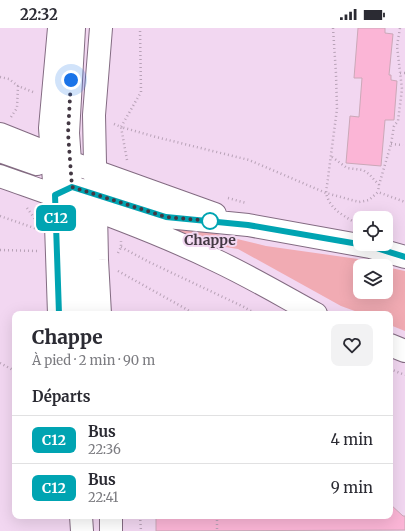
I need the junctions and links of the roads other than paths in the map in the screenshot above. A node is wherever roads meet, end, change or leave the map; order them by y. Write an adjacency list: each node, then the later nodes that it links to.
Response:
1 (59, 28): 6 (main road)
2 (74, 28): 6 (main road)
3 (102, 28): 7 (main road)
4 (0, 134): 6 (main road)
5 (0, 151): 6 (main road)
6 (59, 162): 7 (main road); 9 (main road)
7 (95, 171): 10 (main road); 11 (main road)
8 (0, 176): 9 (main road)
9 (67, 195): 10 (main road); 13 (main road); 14 (main road)
10 (95, 202): 11 (main road); 15 (main road); 16 (main road)
11 (248, 225): 12 (main road)
12 (405, 257)
13 (59, 311)
14 (79, 311)
15 (100, 311)
16 (310, 311)
17 (393, 346): 18 (main road)
18 (405, 351)
19 (81, 519): 21 (main road)
20 (111, 519): 22 (main road)
21 (82, 531)
22 (111, 531)

